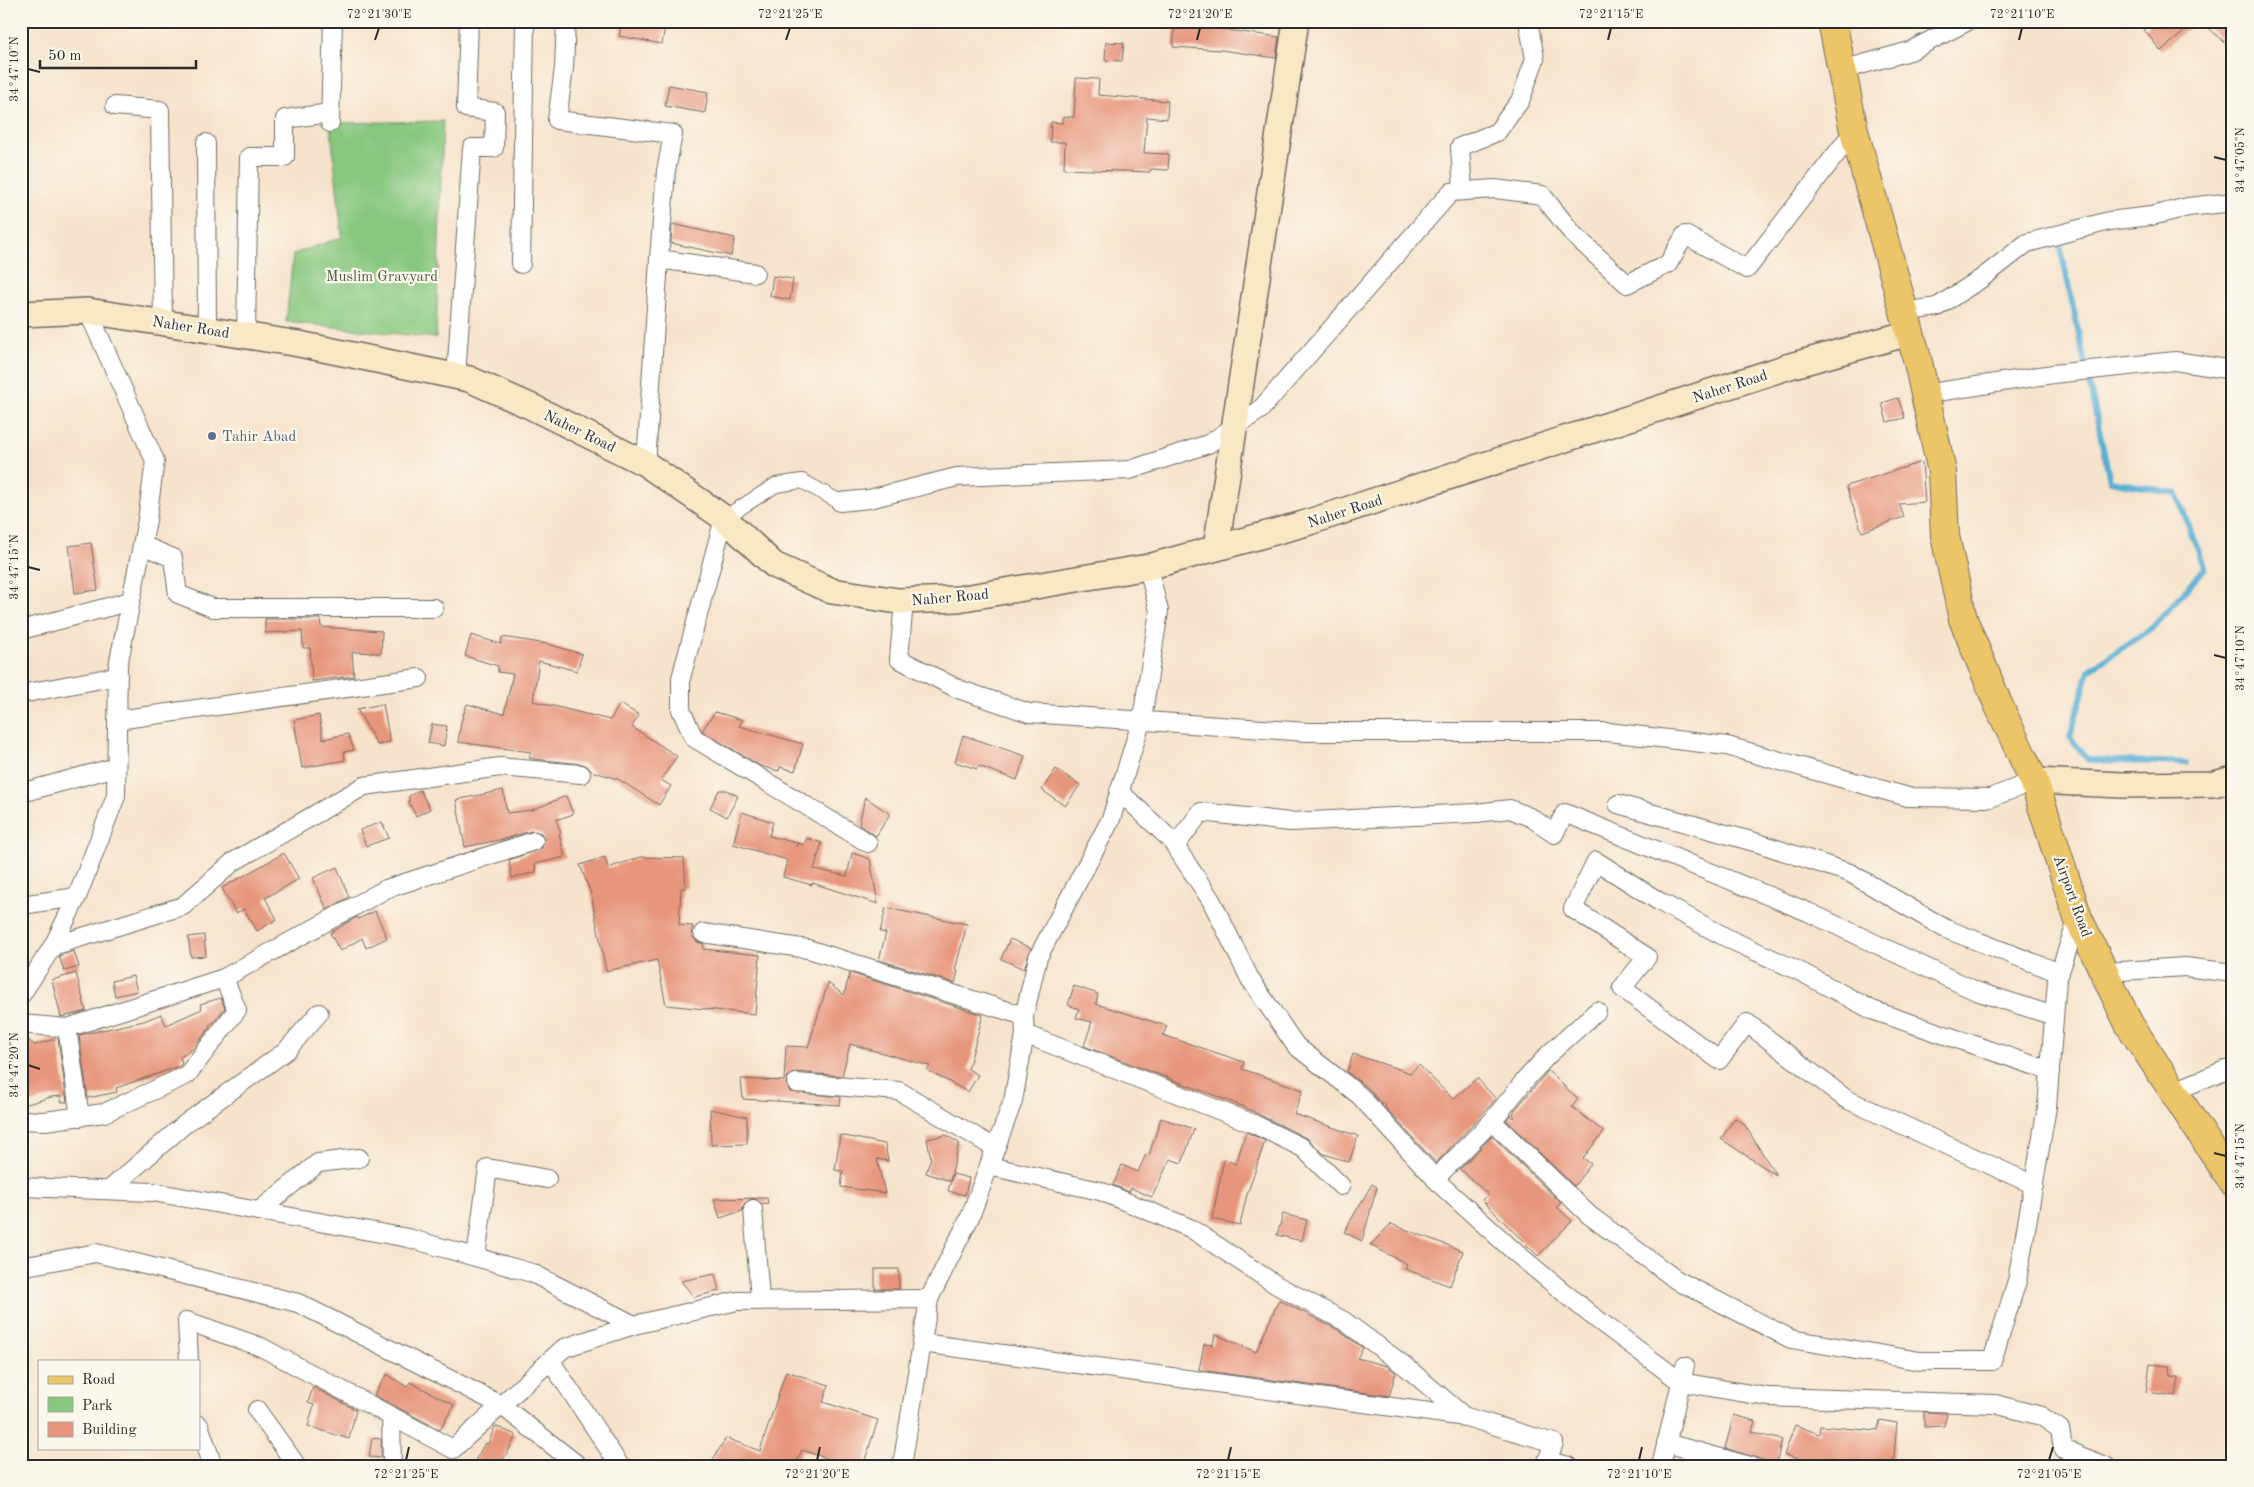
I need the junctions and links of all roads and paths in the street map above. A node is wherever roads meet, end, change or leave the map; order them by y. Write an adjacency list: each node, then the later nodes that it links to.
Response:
1 (333, 21): 23 (street)
2 (468, 21): 25 (street)
3 (525, 21): 16 (street)
4 (566, 21): 15 (street)
5 (1296, 21): 27 (main road)
6 (1528, 21): 13 (street)
7 (1832, 21): 9 (main road, Airport Road)
8 (1968, 21): 9 (street)
9 (1842, 70): 11 (main road, Airport Road)
10 (115, 106): 21 (street)
11 (1854, 131): 13 (street); 20 (main road, Airport Road)
12 (206, 144): 22 (street)
13 (1463, 191): 27 (street)
14 (2232, 202): 20 (street)
15 (659, 260): 17 (street); 28 (street)
16 (521, 264)
17 (755, 273)
18 (88, 311): 19 (main road, Naher Road); 21 (main road, Naher Road); 31 (street)
19 (21, 314)
20 (1906, 322): 26 (main road, Airport Road); 32 (main road, Naher Road)
21 (163, 323): 22 (main road, Naher Road)
22 (207, 330): 23 (main road, Naher Road)
23 (246, 336): 25 (main road, Naher Road)
24 (2233, 370): 26 (street)
25 (456, 376): 28 (main road, Naher Road)
26 (1925, 394): 46 (main road, Airport Road)
27 (1234, 427): 29 (street); 32 (main road)
28 (646, 464): 30 (main road, Naher Road)
29 (840, 502): 30 (street)
30 (724, 518): 35 (main road, Naher Road); 51 (street)
31 (142, 545): 34 (street); 36 (street)
32 (1216, 548): 33 (main road, Naher Road)
33 (1148, 567): 35 (main road, Naher Road); 41 (street)
34 (131, 601): 37 (street); 38 (street)
35 (904, 601): 41 (street)
36 (434, 608)
37 (21, 630)
38 (118, 676): 40 (street); 42 (street)
39 (419, 678): 42 (street)
40 (21, 694)
41 (1142, 719): 46 (street); 47 (street)
42 (117, 720): 43 (street)
43 (116, 767): 48 (street); 53 (street)
44 (580, 774): 57 (street)
45 (2233, 780): 46 (main road)
46 (2034, 781): 55 (main road, Airport Road)
47 (1119, 791): 52 (street); 65 (street)
48 (21, 793)
49 (1618, 804): 59 (street)
50 (534, 841): 61 (street)
51 (868, 843)
52 (1175, 846): 66 (street); 81 (street)
53 (78, 897): 54 (street); 57 (street)
54 (21, 905)
55 (2078, 918): 58 (main road, Airport Road); 59 (street)
56 (703, 933): 65 (street)
57 (53, 946): 62 (street)
58 (2104, 972): 60 (street); 73 (main road, Airport Road)
59 (2060, 973): 66 (street)
60 (2233, 973)
61 (224, 978): 68 (street); 74 (street)
62 (23, 991)
63 (1597, 1011): 76 (street)
64 (319, 1013): 86 (street)
65 (1024, 1016): 69 (street)
66 (2054, 1016): 71 (street)
67 (21, 1024): 68 (street)
68 (67, 1028): 74 (street)
69 (1025, 1034): 77 (street); 83 (street)
70 (2233, 1070): 73 (street)
71 (2050, 1071): 84 (street); 84 (street)
72 (796, 1083): 77 (street)
73 (2172, 1092): 82 (main road, Airport Road)
74 (80, 1117): 75 (street)
75 (21, 1120)
76 (1492, 1121): 81 (street); 84 (street)
77 (995, 1148): 79 (street)
78 (359, 1158): 88 (street)
79 (989, 1166): 92 (street); 101 (street)
80 (547, 1179): 89 (street)
81 (1435, 1179): 97 (street)
82 (2233, 1182)
83 (1341, 1186)
84 (2034, 1186)
85 (21, 1187): 86 (street)
86 (109, 1190): 88 (street)
87 (753, 1209): 91 (street)
88 (259, 1211): 89 (street)
89 (476, 1257): 93 (street)
90 (21, 1268): 98 (street)
91 (760, 1299): 92 (street); 93 (street)
92 (929, 1299): 94 (street)
93 (634, 1325): 96 (street)
94 (922, 1343): 101 (street); 109 (street)
95 (189, 1360): 100 (street)
96 (550, 1360): 98 (street); 108 (street)
97 (1683, 1374): 103 (street); 113 (street)
98 (501, 1405): 100 (street); 107 (street)
99 (257, 1410): 105 (street)
100 (391, 1416): 106 (street)
101 (1466, 1417): 110 (street)
102 (200, 1428): 104 (street)
103 (1666, 1443): 111 (street); 112 (street)
104 (212, 1466)
105 (297, 1466)
106 (392, 1466)
107 (579, 1466)
108 (620, 1466)
109 (902, 1466)
110 (1569, 1466)
111 (1661, 1466)
112 (1750, 1466)
113 (2106, 1466)

